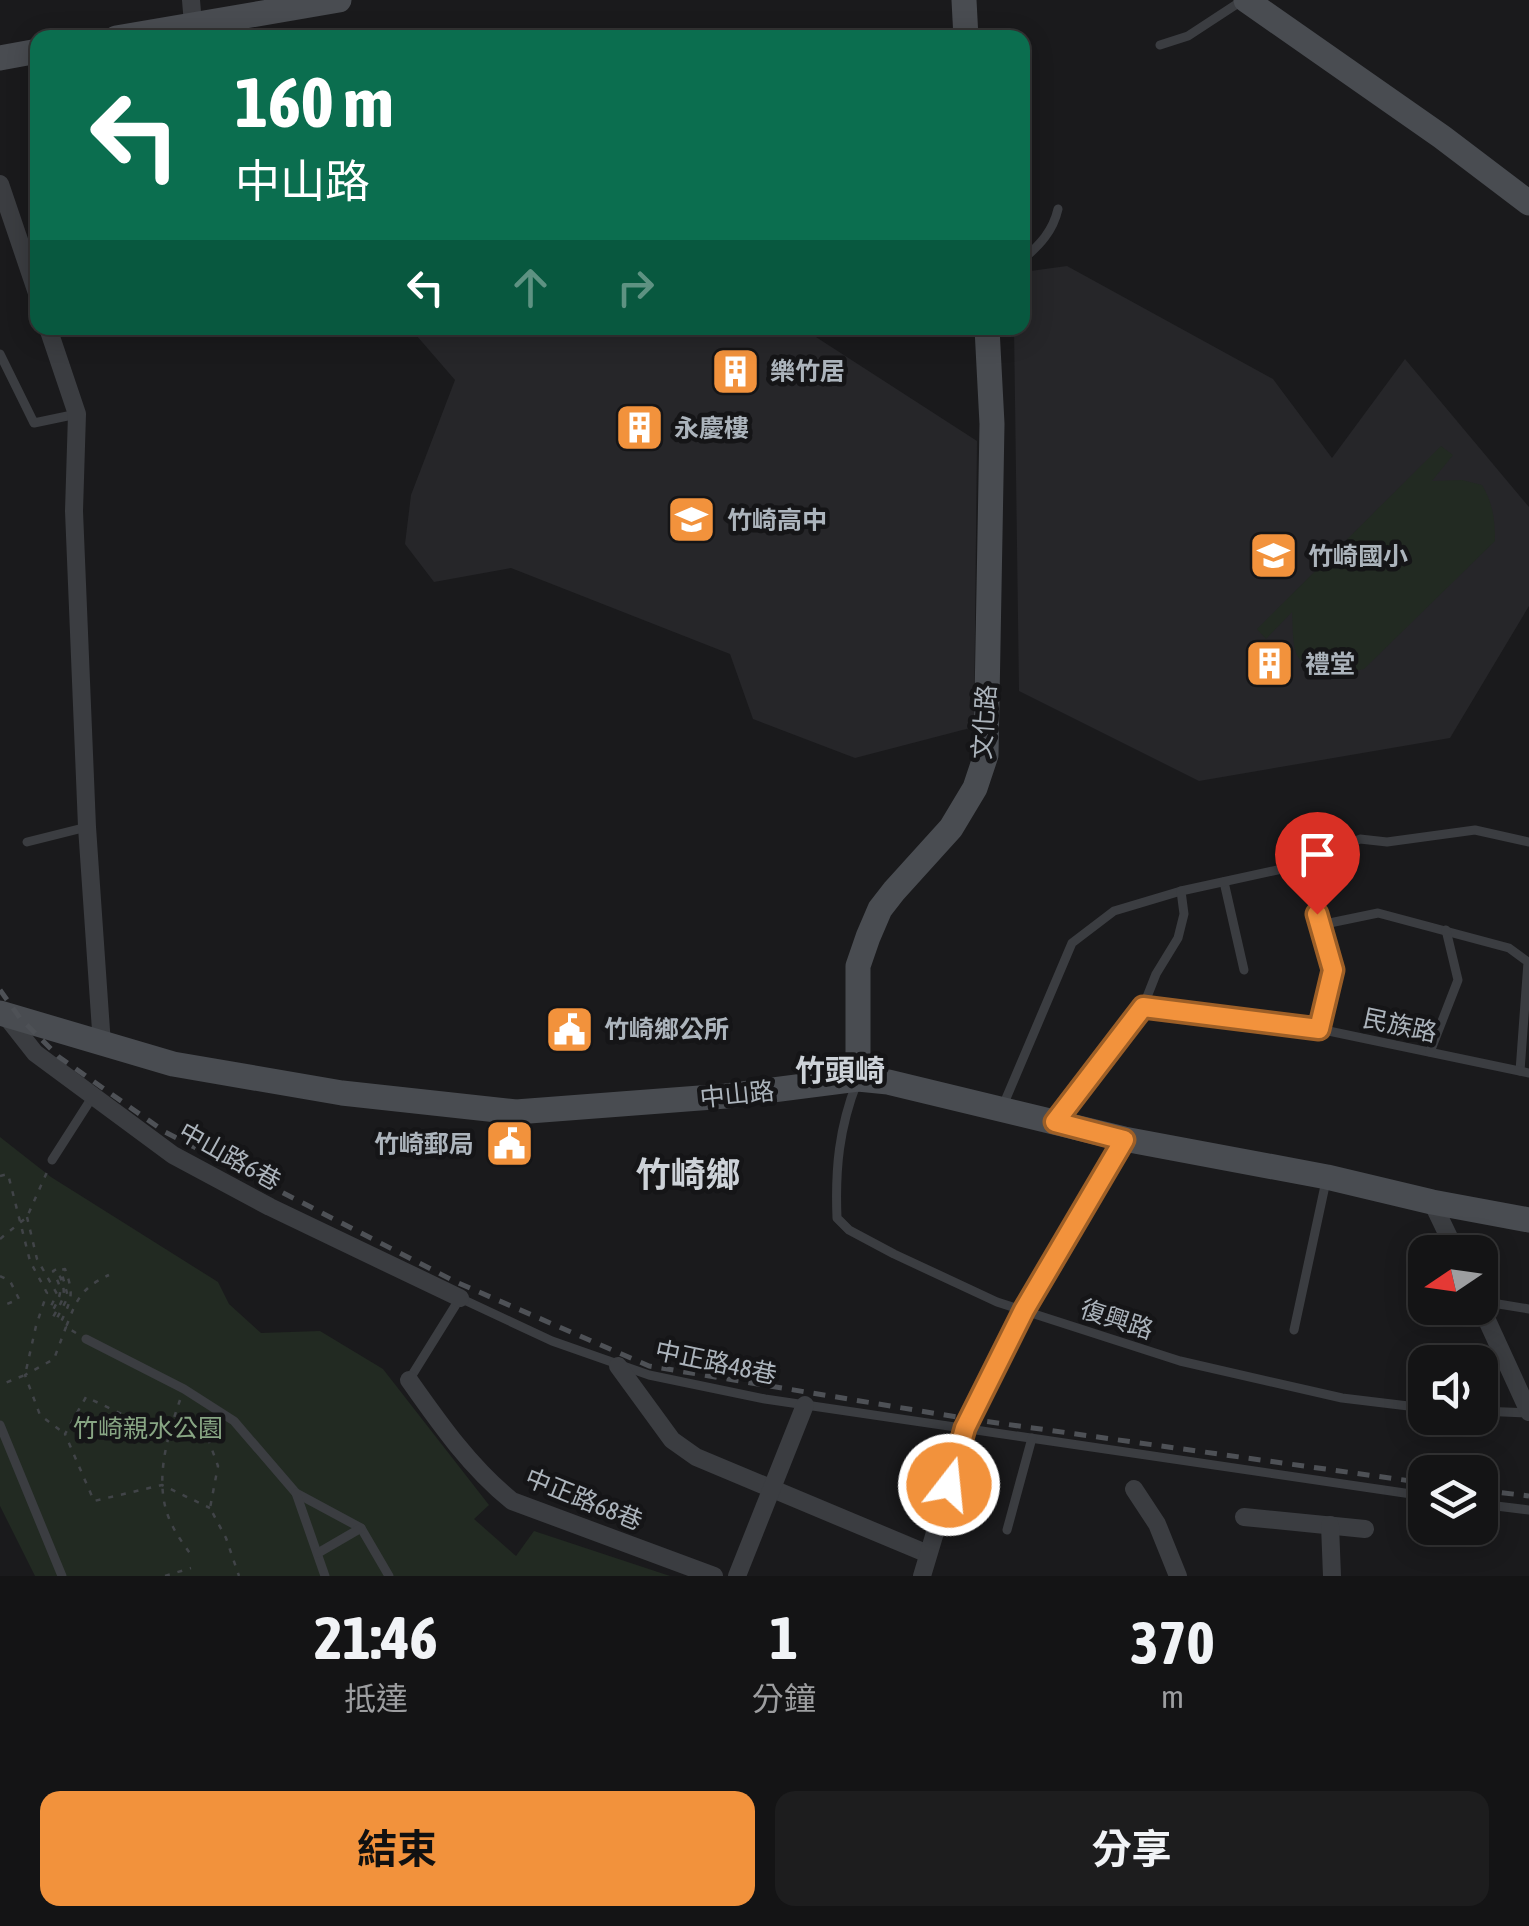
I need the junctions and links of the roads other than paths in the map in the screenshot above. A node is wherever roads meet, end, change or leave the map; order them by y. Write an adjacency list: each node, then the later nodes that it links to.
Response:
1 (339, 0): 4 (street)
2 (964, 0): 6 (street)
3 (1245, 0): 7 (lane); 11 (street)
4 (192, 12): 5 (street)
5 (139, 30)
6 (966, 30)
7 (1160, 45)
8 (30, 52): 9 (street)
9 (0, 58)
10 (0, 184): 14 (street)
11 (1529, 203)
12 (1058, 208): 13 (lane)
13 (1030, 253)
14 (30, 272)
15 (50, 335): 18 (street)
16 (987, 335): 34 (street, 文化路)
17 (0, 354): 18 (lane)
18 (77, 414): 19 (street)
19 (87, 827): 20 (lane); 31 (street)
20 (27, 842)
21 (1529, 842): 22 (lane)
22 (1305, 864): 23 (lane); 25 (lane)
23 (1224, 882): 24 (lane); 27 (lane)
24 (1182, 891): 28 (lane); 36 (lane)
25 (1320, 925): 26 (lane); 30 (lane)
26 (1446, 930): 32 (lane); 33 (lane)
27 (1244, 970)
28 (1143, 1007): 30 (lane, 民族路); 37 (lane)
29 (2, 1013): 31 (street, 中山路); 35 (street, 中山路6巷)
30 (1319, 1029): 32 (lane, 民族路)
31 (102, 1045): 34 (street, 中山路)
32 (1430, 1052): 33 (lane, 民族路)
33 (1524, 1072)
34 (858, 1080): 36 (street, 中山路); 46 (lane, 復興路)
35 (93, 1096): 39 (lane); 44 (street, 中山路6巷)
36 (1002, 1110): 37 (street, 中山路)
37 (1055, 1122): 38 (street, 中山路)
38 (1124, 1140): 40 (street, 中山路); 46 (street)
39 (52, 1160)
40 (1326, 1177): 41 (street, 中山路); 49 (lane)
41 (1432, 1202): 42 (street, 中山路); 43 (street)
42 (1529, 1220)
43 (1448, 1235)
44 (460, 1298): 51 (lane, 中山路6巷); 52 (lane)
45 (1498, 1306): 47 (lane)
46 (1024, 1310): 54 (lane, 復興路); 58 (street)
47 (1529, 1310)
48 (1490, 1325): 56 (street)
49 (1294, 1330)
50 (86, 1339): 62 (lane)
51 (618, 1366): 53 (lane, 中正路48巷); 60 (street)
52 (409, 1380): 76 (street, 中正路68巷)
53 (805, 1405): 58 (lane, 中正路48巷); 60 (street, 中正路48巷)
54 (1408, 1406)
55 (1498, 1412): 56 (lane)
56 (1529, 1413)
57 (0, 1426): 73 (lane)
58 (965, 1428): 59 (lane, 中正路48巷); 72 (street)
59 (1032, 1438): 63 (lane, 中正路48巷); 70 (lane)
60 (772, 1489): 72 (street); 77 (street)
61 (1134, 1489): 79 (street)
62 (296, 1493): 68 (lane); 71 (lane)
63 (1408, 1494)
64 (1498, 1506): 65 (lane)
65 (1529, 1510)
66 (1244, 1517): 67 (street)
67 (1330, 1525): 69 (street); 80 (street)
68 (361, 1528): 71 (lane); 75 (lane)
69 (1366, 1529)
70 (1007, 1530)
71 (318, 1554): 74 (lane)
72 (928, 1554): 78 (street)
73 (62, 1576)
74 (324, 1576)
75 (389, 1576)
76 (714, 1576)
77 (737, 1576)
78 (922, 1576)
79 (1178, 1576)
80 (1332, 1576)

